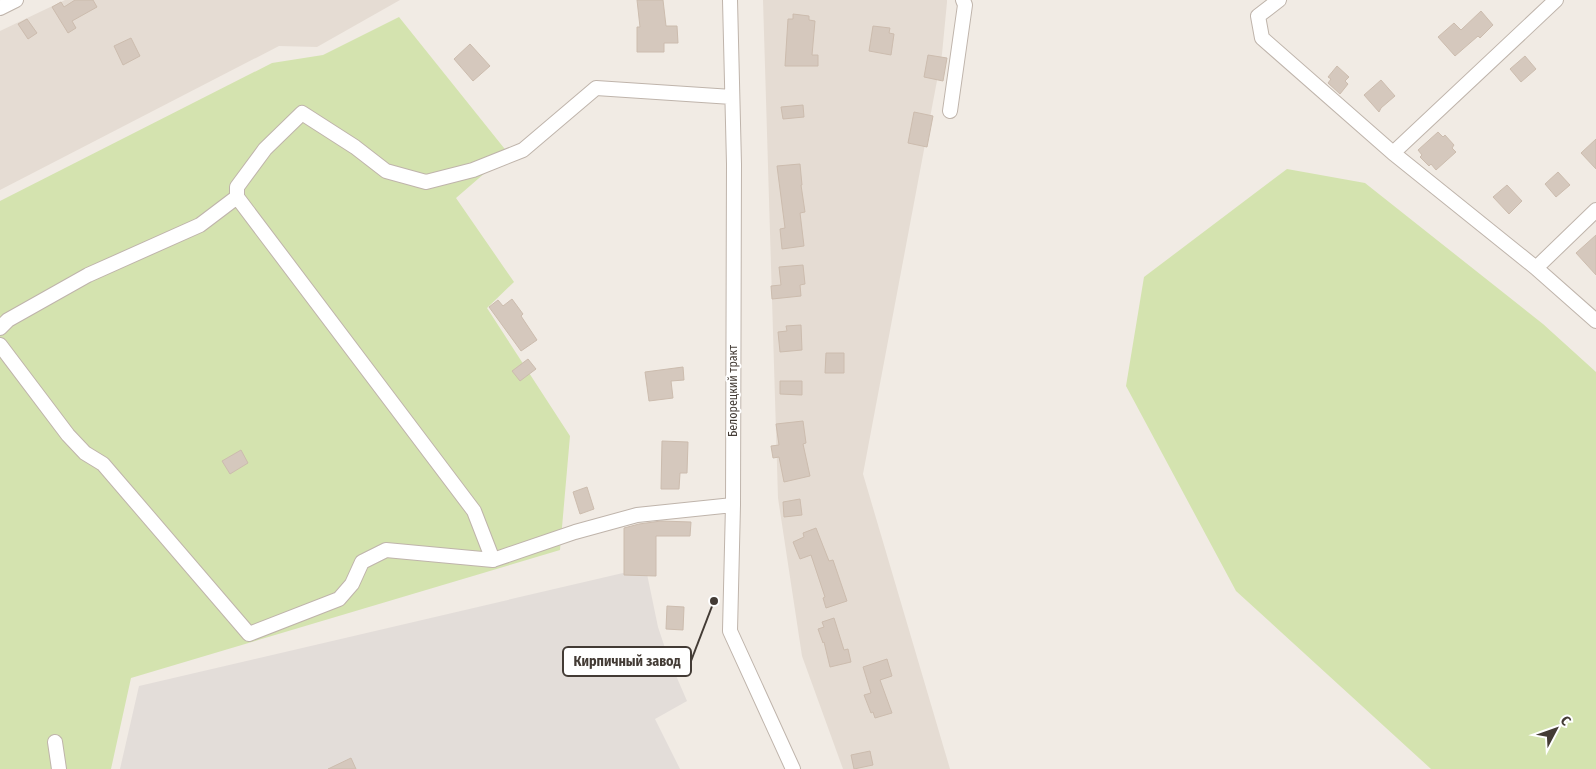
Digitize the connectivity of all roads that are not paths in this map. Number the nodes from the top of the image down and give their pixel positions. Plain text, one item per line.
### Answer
1 (16, 0) edge
2 (730, 0) edge
3 (963, 0) edge
4 (1279, 0) edge
5 (1556, 0) edge
6 (0, 8) edge
7 (732, 97) junction
8 (950, 111) dead end
9 (1393, 153) junction
10 (237, 197) junction
11 (1596, 210) edge
12 (1536, 268) junction
13 (1596, 321) edge
14 (0, 328) edge
15 (0, 345) edge
16 (733, 505) junction
17 (493, 560) junction
18 (55, 742) dead end
19 (59, 769) edge
20 (793, 769) edge

1 - 6 street
2 - 7 street, Белорецкий тракт
3 - 8 street
4 - 9 street
5 - 9 street
7 - 10 street
7 - 16 street, Белорецкий тракт
9 - 12 street
10 - 14 street
10 - 17 street
11 - 12 street
12 - 13 street
15 - 17 street
16 - 17 street
16 - 20 street, Белорецкий тракт
18 - 19 street

